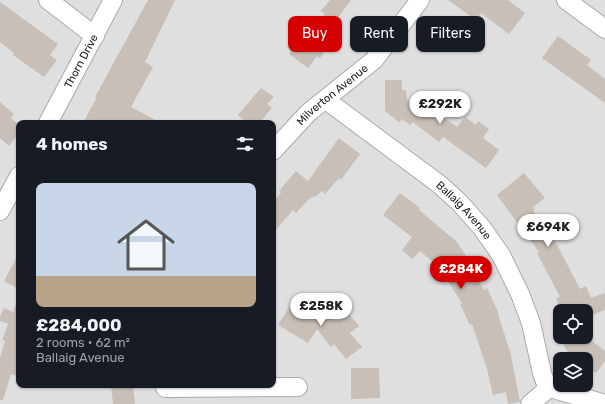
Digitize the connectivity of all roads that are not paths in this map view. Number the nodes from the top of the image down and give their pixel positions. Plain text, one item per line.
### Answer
1 (48, 0) edge
2 (113, 0) edge
3 (420, 0) edge
4 (566, 0) edge
5 (605, 28) edge
6 (95, 36) junction
7 (326, 100) junction
8 (50, 120) edge
9 (276, 148) edge
10 (16, 179) edge
11 (5, 188) edge
12 (0, 211) edge
13 (298, 387) dead end
14 (550, 387) junction
15 (271, 388) edge
16 (276, 388) edge
17 (165, 392) edge
18 (530, 404) edge
19 (605, 404) edge

1 - 6 street
2 - 6 street, Thorn Drive
3 - 7 street, Milverton Avenue
4 - 5 street
6 - 8 street, Thorn Drive
7 - 9 street, Milverton Avenue
7 - 14 street, Ballaig Avenue
10 - 11 street
11 - 12 street
13 - 16 street
14 - 18 street
14 - 19 street
15 - 17 street

